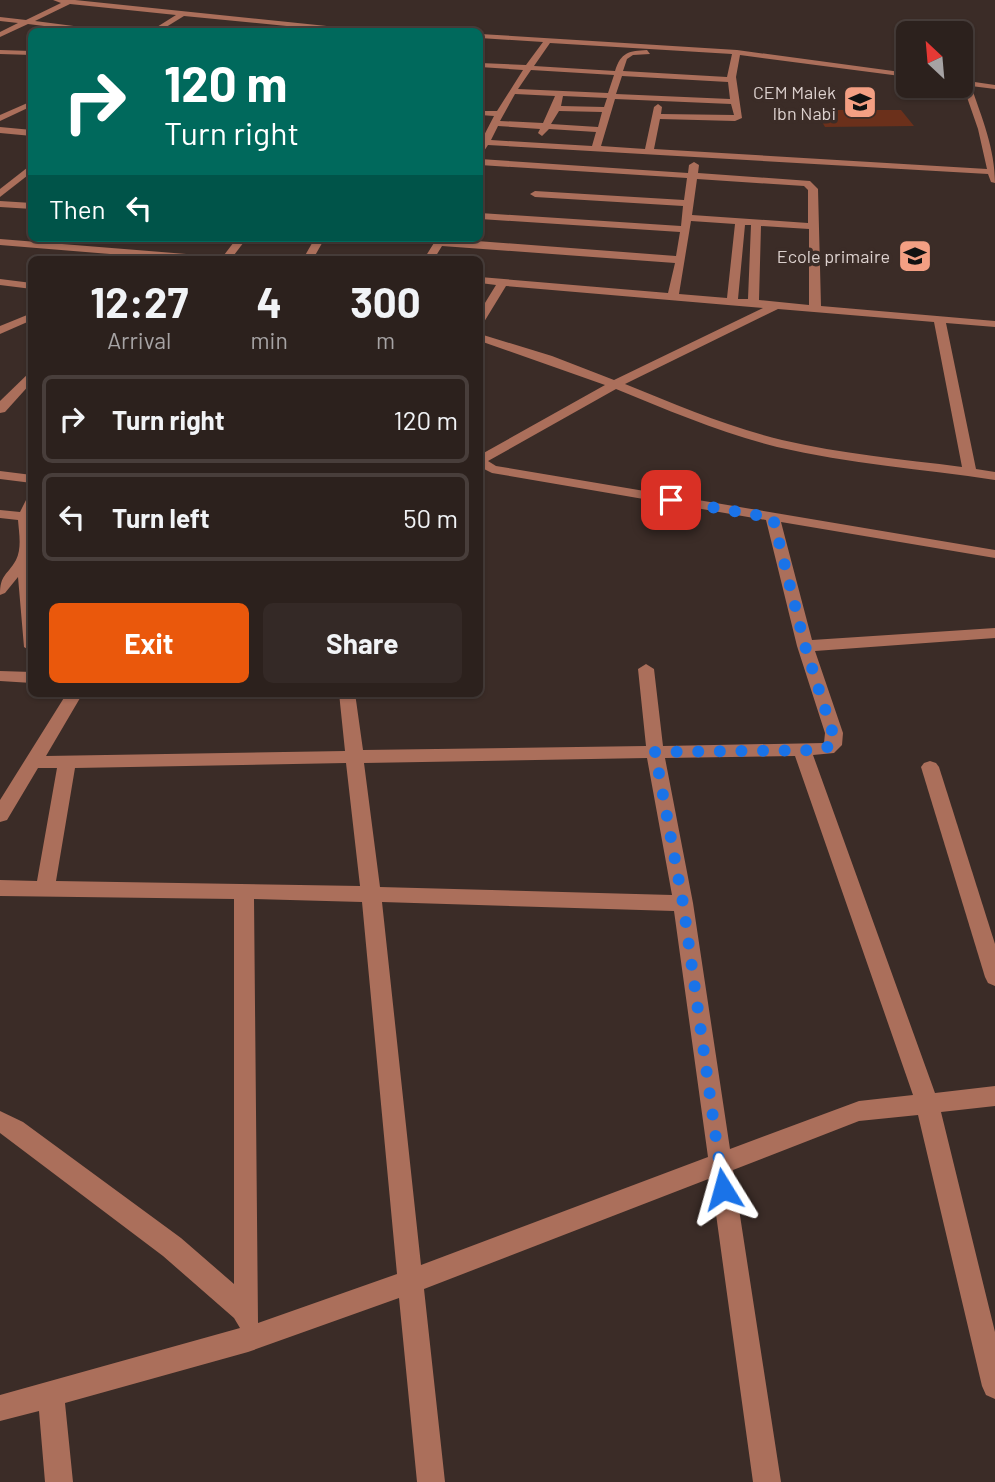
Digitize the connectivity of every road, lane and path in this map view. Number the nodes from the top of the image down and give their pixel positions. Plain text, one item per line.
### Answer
1 (56, 0) edge
2 (68, 2) edge
3 (183, 14) junction
4 (0, 19) edge
5 (23, 23) junction
6 (296, 26) junction
7 (75, 28) edge
8 (159, 28) edge
9 (293, 28) edge
10 (314, 28) edge
11 (0, 35) edge
12 (483, 36) edge
13 (549, 39) junction
14 (0, 52) edge
15 (28, 53) edge
16 (735, 55) junction
17 (657, 64) dead end
18 (483, 65) edge
19 (695, 66) dead end
20 (527, 68) junction
21 (559, 70) junction
22 (618, 74) junction
23 (896, 74) edge
24 (654, 76) junction
25 (693, 78) junction
26 (731, 80) junction
27 (973, 84) edge
28 (995, 87) edge
29 (512, 91) junction
30 (548, 92) junction
31 (559, 93) junction
32 (612, 96) junction
33 (646, 98) junction
34 (969, 98) edge
35 (659, 99) junction
36 (735, 102) junction
37 (28, 105) edge
38 (556, 108) junction
39 (607, 110) junction
40 (483, 114) edge
41 (656, 116) junction
42 (0, 118) edge
43 (497, 118) junction
44 (546, 126) junction
45 (982, 129) junction
46 (0, 130) edge
47 (602, 130) junction
48 (995, 130) edge
49 (28, 133) edge
50 (486, 142) junction
51 (533, 144) junction
52 (483, 147) edge
53 (596, 148) junction
54 (649, 151) junction
55 (695, 154) junction
56 (483, 163) edge
57 (28, 170) edge
58 (993, 172) edge
59 (693, 175) junction
60 (540, 180) junction
61 (995, 184) edge
62 (20, 189) dead end
63 (4, 191) edge
64 (689, 202) junction
65 (0, 204) edge
66 (28, 206) edge
67 (483, 216) edge
68 (527, 219) junction
69 (740, 221) junction
70 (756, 222) junction
71 (686, 223) junction
72 (814, 226) junction
73 (0, 242) edge
74 (145, 242) edge
75 (239, 242) edge
76 (465, 242) edge
77 (132, 253) junction
78 (159, 256) edge
79 (228, 256) edge
80 (681, 260) junction
81 (483, 280) edge
82 (0, 282) edge
83 (503, 282) junction
84 (28, 286) edge
85 (673, 296) junction
86 (732, 301) junction
87 (753, 303) junction
88 (777, 305) junction
89 (816, 308) junction
90 (483, 315) edge
91 (28, 318) edge
92 (939, 319) junction
93 (995, 324) edge
94 (0, 330) edge
95 (483, 340) edge
96 (614, 384) junction
97 (26, 388) edge
98 (0, 409) edge
99 (483, 459) edge
100 (483, 463) edge
101 (970, 472) junction
102 (0, 475) edge
103 (995, 476) edge
104 (28, 479) edge
105 (28, 511) edge
106 (0, 514) edge
107 (25, 517) junction
108 (773, 518) junction
109 (995, 554) edge
110 (24, 559) junction
111 (0, 590) edge
112 (28, 603) edge
113 (995, 633) edge
114 (805, 646) junction
115 (646, 669) dead end
116 (0, 676) edge
117 (28, 678) edge
118 (69, 697) edge
119 (347, 697) edge
120 (802, 750) junction
121 (655, 752) junction
122 (353, 755) junction
123 (34, 762) junction
124 (67, 762) junction
125 (930, 767) dead end
126 (0, 815) edge
127 (0, 888) edge
128 (46, 889) junction
129 (244, 891) junction
130 (371, 896) junction
131 (683, 903) junction
132 (995, 976) edge
133 (995, 1096) edge
134 (927, 1103) junction
135 (0, 1121) edge
136 (719, 1162) junction
137 (412, 1281) junction
138 (247, 1312) junction
139 (248, 1339) junction
140 (995, 1386) edge
141 (51, 1392) junction
142 (0, 1408) edge
143 (59, 1482) edge
144 (431, 1482) edge
145 (767, 1482) edge

1 - 2 street
2 - 3 street
2 - 5 street
3 - 6 street
3 - 8 street
4 - 5 street
5 - 7 street
5 - 11 street
6 - 9 street
6 - 10 street
12 - 13 street
13 - 16 street
13 - 20 street
14 - 15 street
16 - 22 street
16 - 23 street
16 - 26 street
17 - 24 street
18 - 20 street
19 - 25 street
20 - 21 street
20 - 29 street
21 - 22 street
21 - 30 street
22 - 24 street
22 - 32 street
24 - 25 street
24 - 33 street
25 - 26 street
26 - 36 street
27 - 28 street
29 - 30 street
29 - 43 street
30 - 31 street
31 - 32 street
31 - 38 street
32 - 33 street
32 - 39 street
33 - 35 street
34 - 45 street
35 - 36 street
35 - 41 street
36 - 41 street
37 - 42 street
38 - 39 street
38 - 44 street
39 - 47 street
40 - 43 street
41 - 54 street
43 - 44 street
43 - 50 street
44 - 47 street
44 - 51 street
45 - 48 street
45 - 58 street
46 - 49 street
47 - 53 street
50 - 51 street
50 - 52 street
51 - 53 street
53 - 54 street
54 - 55 street
55 - 58 street
55 - 59 street
56 - 60 street
57 - 63 street
58 - 61 street
59 - 60 street
59 - 64 street
59 - 72 street
60 - 64 street
60 - 68 street
62 - 63 street
64 - 71 street
65 - 66 street
67 - 68 street
68 - 71 street
69 - 70 street
69 - 71 street
69 - 86 street
70 - 72 street
70 - 87 street
71 - 80 street
72 - 89 street
73 - 77 street
74 - 77 street
75 - 79 street
76 - 80 street
77 - 78 street
80 - 85 street
81 - 83 street
82 - 84 street
83 - 85 street
83 - 90 street
85 - 86 street
86 - 87 street
87 - 88 street
88 - 89 street
88 - 96 street
89 - 92 street
91 - 94 street
92 - 93 street
92 - 101 street
95 - 96 street
96 - 99 street
96 - 101 street
97 - 98 street
100 - 108 street
101 - 103 street
102 - 104 street
105 - 107 street
106 - 107 street
107 - 110 street
108 - 109 street
108 - 114 street
110 - 111 street
110 - 112 street
113 - 114 street
114 - 120 street
115 - 121 street
116 - 117 street
118 - 123 street
119 - 122 street
120 - 121 street
120 - 134 street
121 - 122 street
121 - 131 street
122 - 124 street
122 - 130 street
123 - 124 street
123 - 126 street
124 - 128 street
125 - 132 street
127 - 128 street
128 - 129 street
129 - 130 street
129 - 138 street
130 - 131 street
130 - 137 street
131 - 136 street
133 - 134 street
134 - 136 street
134 - 140 street
135 - 138 street
136 - 137 street
136 - 145 street
137 - 139 street
137 - 144 street
138 - 139 street
139 - 141 street
141 - 142 street
141 - 143 street

